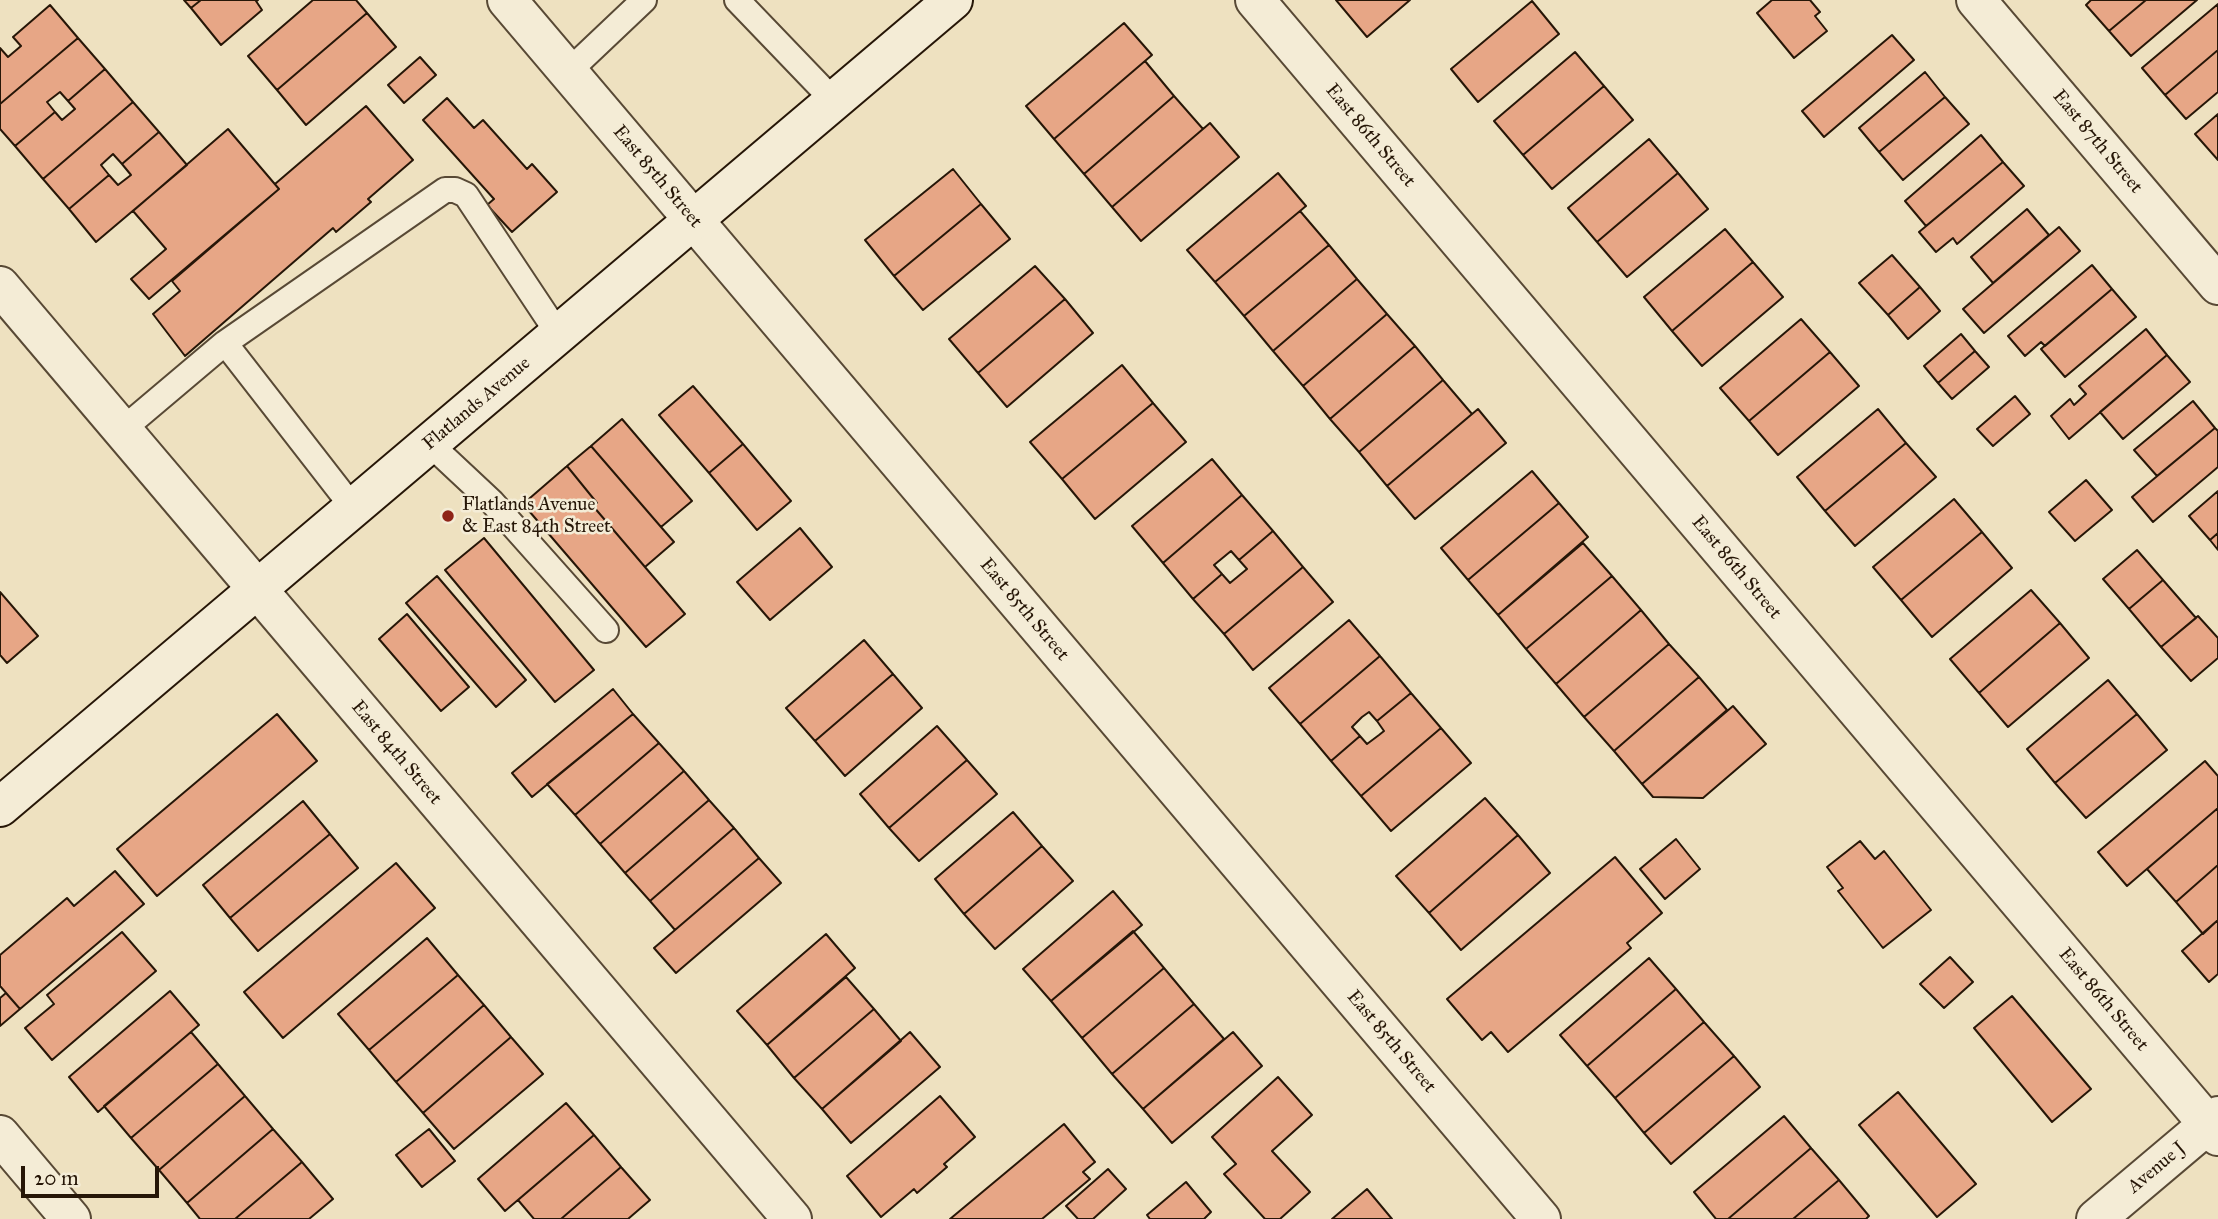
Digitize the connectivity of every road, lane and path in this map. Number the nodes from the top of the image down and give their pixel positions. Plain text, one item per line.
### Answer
1 (507, 0) edge
2 (644, 0) edge
3 (737, 0) edge
4 (953, 0) edge
5 (1255, 0) edge
6 (1976, 0) edge
7 (568, 72) junction
8 (834, 101) junction
9 (694, 220) junction
10 (2218, 285) edge
11 (0, 286) edge
12 (559, 335) junction
13 (225, 343) junction
14 (122, 430) junction
15 (430, 444) junction
16 (354, 509) junction
17 (258, 590) junction
18 (606, 630) dead end
19 (0, 807) edge
20 (2215, 1126) edge
21 (0, 1135) edge
22 (71, 1219) edge
23 (792, 1219) edge
24 (1541, 1219) edge
25 (2096, 1219) edge

1 - 7 street, East 85th Street
2 - 7 lane
3 - 8 lane
4 - 8 street, Flatlands Avenue
5 - 20 street, East 86th Street
6 - 10 street, East 87th Street
7 - 9 street, East 85th Street
8 - 9 street, Flatlands Avenue
9 - 12 street, Flatlands Avenue
9 - 24 street, East 85th Street
11 - 14 street, East 84th Street
12 - 13 lane
12 - 15 street, Flatlands Avenue
13 - 14 lane
13 - 16 lane
14 - 17 street, East 84th Street
15 - 16 street, Flatlands Avenue
15 - 18 lane
16 - 17 street, Flatlands Avenue
17 - 19 street, Flatlands Avenue
17 - 23 street, East 84th Street
20 - 25 street, Avenue J
21 - 22 street

